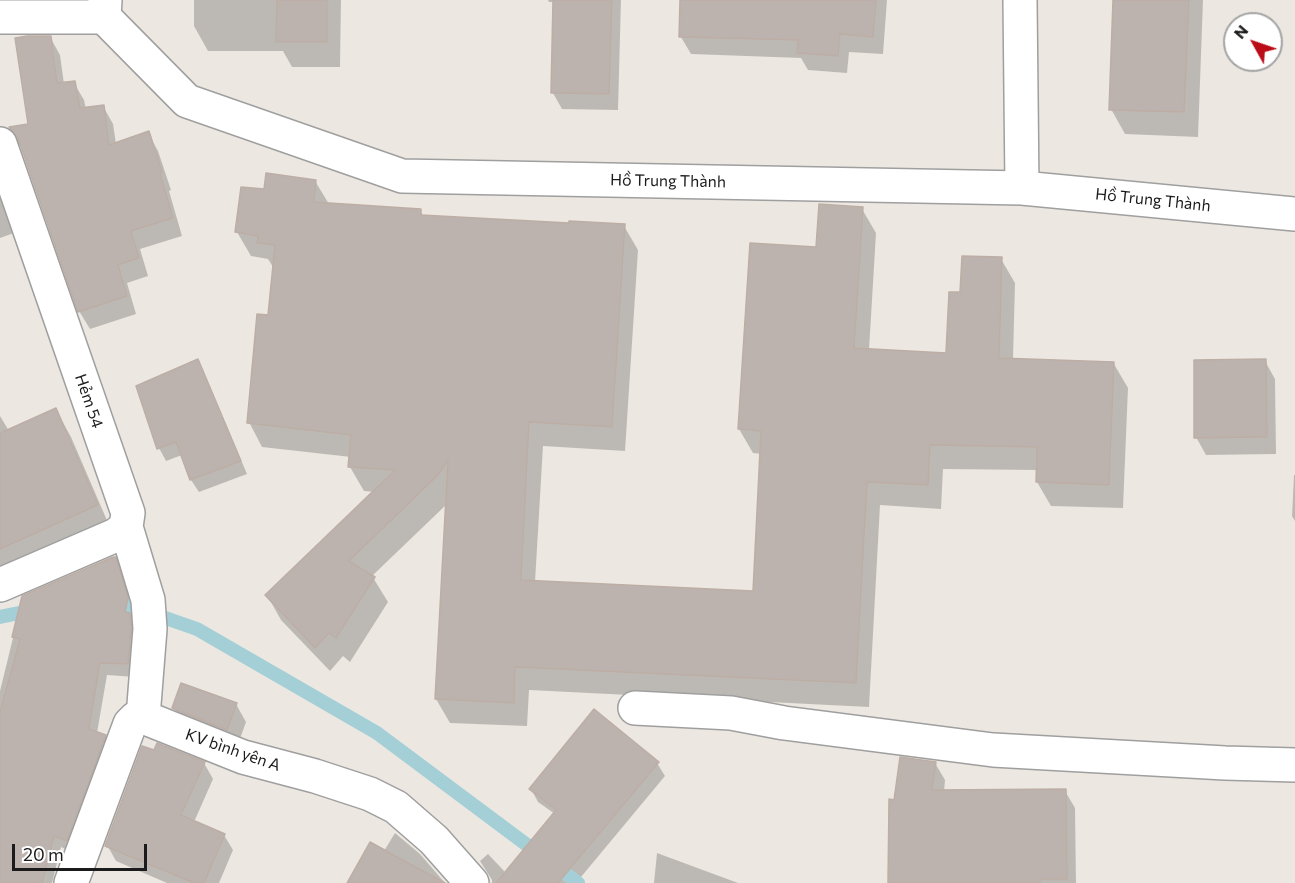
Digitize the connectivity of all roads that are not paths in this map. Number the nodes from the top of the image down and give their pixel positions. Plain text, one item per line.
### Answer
1 (1020, 0) edge
2 (105, 9) edge
3 (0, 17) edge
4 (0, 144) edge
5 (1022, 188) junction
6 (1295, 214) edge
7 (126, 527) junction
8 (0, 585) edge
9 (635, 708) dead end
10 (142, 717) junction
11 (1295, 765) edge
12 (71, 883) edge
13 (472, 883) edge

1 - 5 street
2 - 3 street
2 - 5 street, Hồ Trung Thành
4 - 7 street, Hẻm 54
5 - 6 street, Hồ Trung Thành
7 - 8 street
7 - 10 street, Hẻm 54
9 - 11 street
10 - 12 street
10 - 13 street, KV bình yên A

